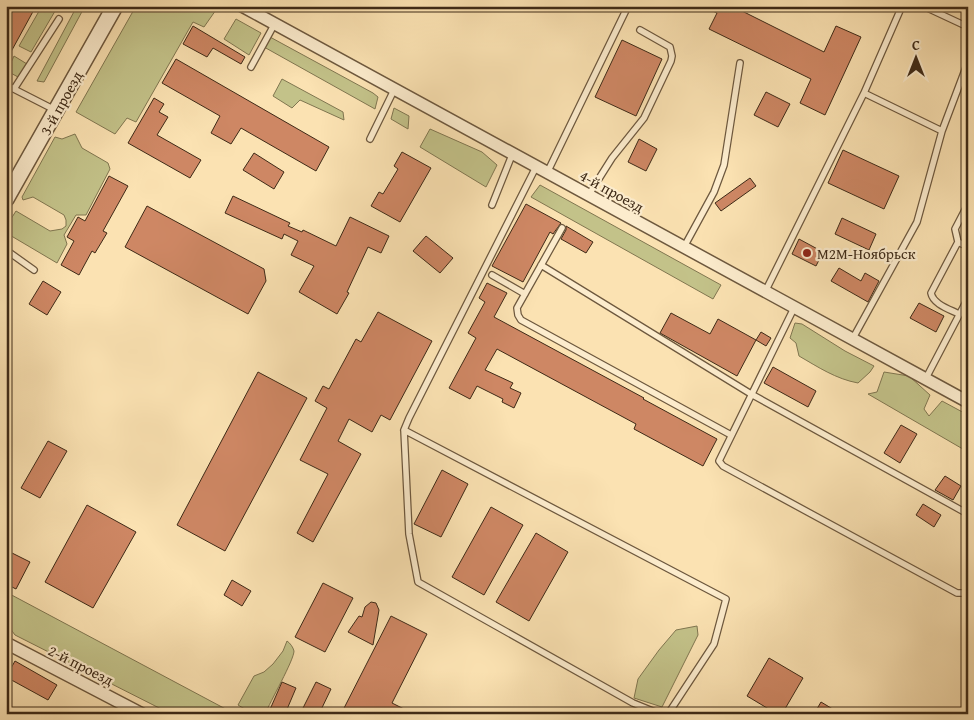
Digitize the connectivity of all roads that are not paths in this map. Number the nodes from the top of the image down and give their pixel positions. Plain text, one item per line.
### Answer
1 (115, 6) edge
2 (242, 6) edge
3 (628, 6) edge
4 (902, 6) edge
5 (923, 6) edge
6 (59, 19) dead end
7 (274, 25) junction
8 (968, 27) edge
9 (640, 30) dead end
10 (968, 62) edge
11 (740, 63) dead end
12 (250, 67) dead end
13 (6, 85) edge
14 (14, 89) junction
15 (394, 90) junction
16 (864, 93) junction
17 (56, 111) junction
18 (942, 131) junction
19 (370, 139) dead end
20 (512, 155) junction
21 (536, 167) junction
22 (547, 173) junction
23 (588, 196) junction
24 (6, 199) edge
25 (968, 204) edge
26 (492, 205) dead end
27 (562, 228) dead end
28 (958, 242) junction
29 (968, 247) edge
30 (684, 248) junction
31 (6, 250) edge
32 (541, 265) junction
33 (34, 270) dead end
34 (492, 275) dead end
35 (765, 292) junction
36 (525, 294) junction
37 (968, 298) edge
38 (794, 308) junction
39 (959, 314) junction
40 (852, 340) junction
41 (925, 380) junction
42 (751, 394) junction
43 (968, 402) edge
44 (404, 430) junction
45 (731, 435) junction
46 (968, 514) edge
47 (968, 588) edge
48 (6, 643) edge
49 (142, 714) edge
50 (660, 714) edge
51 (668, 714) edge

1 - 17 street, 3-й проезд
2 - 7 street, 4-й проезд
3 - 22 lane
4 - 16 lane
5 - 8 lane
6 - 14 lane
7 - 12 lane
7 - 15 street, 4-й проезд
9 - 23 lane
10 - 18 lane
11 - 30 lane
13 - 14 lane
14 - 17 lane
15 - 19 lane
15 - 20 street, 4-й проезд
16 - 18 lane
16 - 35 lane
17 - 24 street, 3-й проезд
18 - 40 lane
20 - 21 street, 4-й проезд
20 - 26 lane
21 - 22 street, 4-й проезд
21 - 44 lane
22 - 23 street, 4-й проезд
23 - 30 street, 4-й проезд
25 - 28 lane
27 - 32 lane
28 - 29 lane
28 - 39 lane
30 - 35 street, 4-й проезд
31 - 33 lane
32 - 36 lane
32 - 42 lane
34 - 36 lane
35 - 38 street, 4-й проезд
36 - 45 lane
37 - 39 lane
38 - 40 street, 4-й проезд
38 - 42 lane
39 - 41 lane
40 - 41 street, 4-й проезд
41 - 43 street, 4-й проезд
42 - 45 lane
42 - 46 lane
44 - 50 lane
44 - 51 lane
45 - 47 lane
48 - 49 street, 2-й проезд

